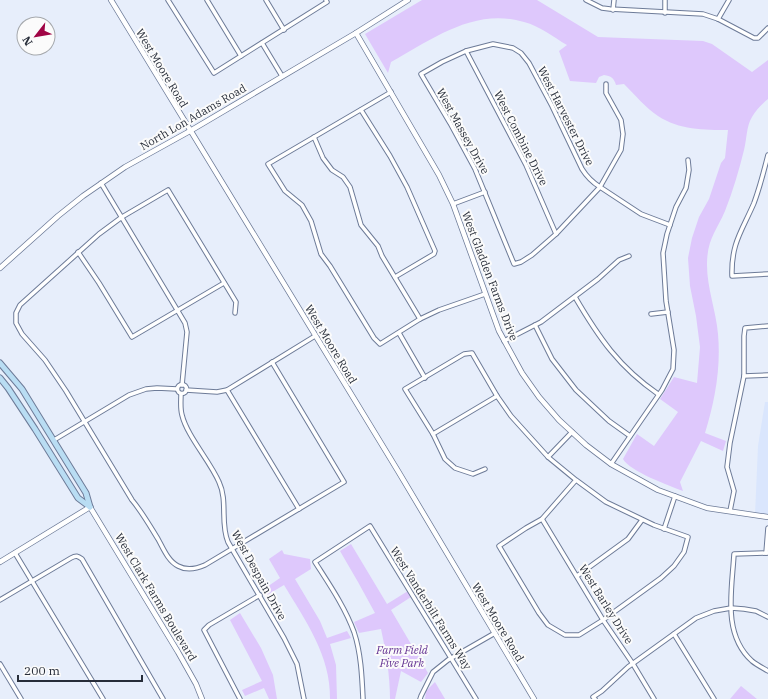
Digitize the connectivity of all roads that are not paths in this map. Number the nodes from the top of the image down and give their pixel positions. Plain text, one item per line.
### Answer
1 (111, 0) edge
2 (168, 0) edge
3 (207, 0) edge
4 (266, 0) edge
5 (586, 0) edge
6 (614, 0) edge
7 (665, 0) edge
8 (729, 0) edge
9 (326, 1) edge
10 (405, 1) edge
11 (613, 10) junction
12 (664, 13) junction
13 (718, 19) junction
14 (768, 28) edge
15 (284, 30) junction
16 (356, 33) junction
17 (262, 43) junction
18 (466, 51) junction
19 (242, 56) junction
20 (421, 74) joint
21 (282, 76) junction
22 (606, 84) dead end
23 (391, 92) junction
24 (361, 110) junction
25 (190, 131) junction
26 (314, 137) junction
27 (768, 155) edge
28 (688, 160) dead end
29 (101, 183) junction
30 (600, 187) junction
31 (485, 192) junction
32 (453, 204) junction
33 (122, 218) junction
34 (670, 225) junction
35 (556, 234) junction
36 (78, 252) junction
37 (629, 256) dead end
38 (0, 268) edge
39 (768, 274) edge
40 (395, 277) junction
41 (224, 283) junction
42 (486, 294) junction
43 (576, 297) junction
44 (178, 310) junction
45 (668, 312) junction
46 (235, 313) dead end
47 (651, 314) dead end
48 (420, 319) junction
49 (535, 325) junction
50 (768, 326) edge
51 (399, 333) junction
52 (315, 336) junction
53 (504, 341) junction
54 (272, 362) junction
55 (0, 364) edge
56 (768, 375) edge
57 (744, 376) junction
58 (0, 378) edge
59 (424, 378) junction
60 (182, 385) junction
61 (177, 389) junction
62 (186, 390) junction
63 (227, 390) junction
64 (181, 394) junction
65 (658, 394) junction
66 (496, 396) junction
67 (84, 421) junction
68 (572, 432) junction
69 (433, 434) junction
70 (630, 436) junction
71 (54, 440) junction
72 (548, 457) junction
73 (611, 464) junction
74 (485, 469) dead end
75 (576, 480) junction
76 (675, 496) junction
77 (90, 507) junction
78 (299, 509) junction
79 (730, 511) junction
80 (768, 517) edge
81 (542, 519) junction
82 (642, 520) junction
83 (768, 528) edge
84 (664, 529) junction
85 (232, 549) junction
86 (15, 552) junction
87 (767, 553) edge
88 (0, 562) edge
89 (577, 576) junction
90 (32, 581) junction
91 (260, 595) junction
92 (0, 600) edge
93 (731, 608) junction
94 (768, 616) edge
95 (604, 620) junction
96 (495, 633) junction
97 (674, 634) junction
98 (451, 658) junction
99 (0, 664) edge
100 (633, 664) junction
101 (768, 671) edge
102 (594, 698) edge
103 (21, 699) edge
104 (103, 699) edge
105 (163, 699) edge
106 (202, 699) edge
107 (240, 699) edge
108 (304, 699) edge
109 (363, 699) edge
110 (420, 699) edge
111 (476, 699) edge
112 (534, 699) edge
113 (654, 699) edge
114 (714, 699) edge

1 - 25 street, West Moore Road
2 - 19 street
3 - 19 street
4 - 15 street
5 - 11 street
6 - 11 street
7 - 12 street
8 - 13 street
9 - 15 street
10 - 16 street, North Lon Adams Road
11 - 12 street
12 - 13 street
13 - 14 street
15 - 17 street
16 - 21 street, North Lon Adams Road
16 - 23 street, West Gladden Farms Drive
17 - 19 street
17 - 21 street
18 - 20 street, West Harvester Drive
18 - 30 street, West Harvester Drive
18 - 35 street, West Combine Drive
20 - 31 street, West Massey Drive
21 - 25 street, North Lon Adams Road
22 - 30 street
23 - 24 street
23 - 32 street, West Gladden Farms Drive
24 - 26 street
24 - 40 street
25 - 29 street, North Lon Adams Road
25 - 52 street, West Moore Road
26 - 40 street
26 - 51 street
27 - 39 street
28 - 34 street
29 - 33 street
29 - 38 street, North Lon Adams Road
30 - 34 street, West Harvester Drive
30 - 35 street
31 - 32 street
31 - 35 street, West Massey Drive
32 - 42 street, West Gladden Farms Drive
33 - 36 street
33 - 41 street
33 - 44 street
34 - 45 street
36 - 44 street
36 - 67 street
37 - 43 street
40 - 48 street
41 - 44 street
41 - 46 street
42 - 48 street
42 - 53 street, West Gladden Farms Drive
43 - 49 street
43 - 65 street
44 - 60 street
45 - 47 street
45 - 65 street
48 - 51 street
49 - 53 street
49 - 70 street
50 - 57 street
51 - 59 street
52 - 54 street
52 - 96 street, West Moore Road
53 - 68 street, West Gladden Farms Drive
54 - 63 street
54 - 78 street
55 - 71 main road, West Clark Farms Boulevard
56 - 57 street
57 - 79 street
58 - 77 main road, West Clark Farms Boulevard
59 - 66 street
59 - 69 street
60 - 61 street
60 - 62 street
61 - 64 street
61 - 67 street
62 - 63 street
62 - 64 street
63 - 78 street
64 - 85 street, West Despain Drive
65 - 70 street
66 - 69 street
66 - 72 street
67 - 71 street
67 - 85 street
68 - 72 street
68 - 73 street, West Gladden Farms Drive
69 - 74 street
70 - 73 street
71 - 77 main road, West Clark Farms Boulevard
72 - 75 street
73 - 76 street, West Gladden Farms Drive
75 - 81 street
75 - 82 street
76 - 79 street, West Gladden Farms Drive
76 - 84 street
77 - 86 street
77 - 106 street, West Clark Farms Boulevard
78 - 85 street
79 - 80 street, West Gladden Farms Drive
81 - 89 street, West Barley Drive
81 - 95 street
82 - 84 street
82 - 89 street
83 - 87 street
84 - 95 street
85 - 91 street, West Despain Drive
86 - 88 street
86 - 90 street
87 - 93 street
89 - 95 street, West Barley Drive
90 - 92 street
90 - 104 street
90 - 105 street
91 - 107 street
91 - 108 street, West Despain Drive
93 - 94 street
93 - 97 street
93 - 101 street
95 - 100 street, West Barley Drive
96 - 98 street
96 - 112 street, West Moore Road
97 - 100 street
97 - 114 street
98 - 109 street, West Vanderbilt Farms Way
98 - 110 street
98 - 111 street, West Vanderbilt Farms Way
99 - 103 street
100 - 102 street
100 - 113 street, West Barley Drive

